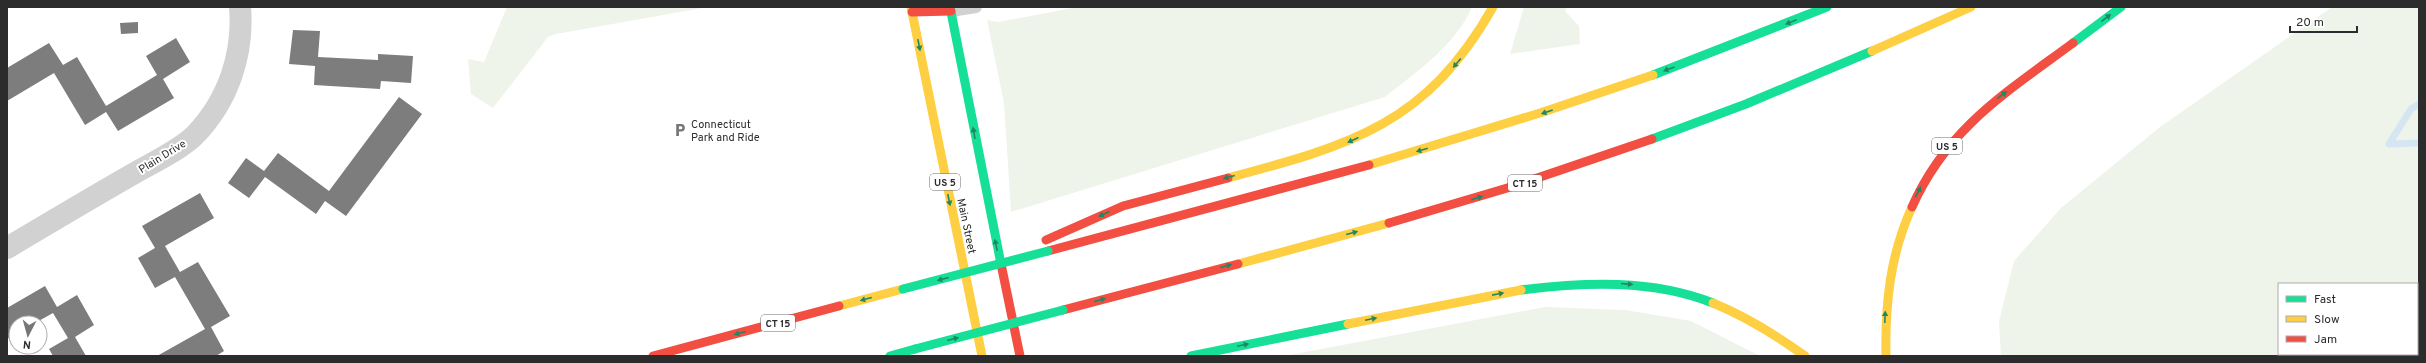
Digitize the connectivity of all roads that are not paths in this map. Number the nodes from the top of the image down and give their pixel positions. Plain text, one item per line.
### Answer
1 (240, 7) edge
2 (976, 7) edge
3 (1493, 7) edge
4 (1826, 7) edge
5 (1971, 7) edge
6 (2121, 7) edge
7 (951, 9) edge
8 (912, 10) edge
9 (7, 248) edge
10 (979, 269) junction
11 (653, 356) edge
12 (890, 356) edge
13 (982, 356) edge
14 (1020, 356) edge
15 (1191, 356) edge
16 (1805, 356) edge
17 (1886, 356) edge

1 - 9 street, Plain Drive
2 - 7 lane
3 -> 10 highway, bridge
4 -> 10 highway, CT 15, bridge
12 -> 5 highway, CT 15, bridge
17 -> 6 highway, US 5
7 - 8 highway
14 -> 7 highway
8 -> 13 highway, Main Street / US 5
10 -> 11 highway, CT 15, bridge
15 -> 16 highway

